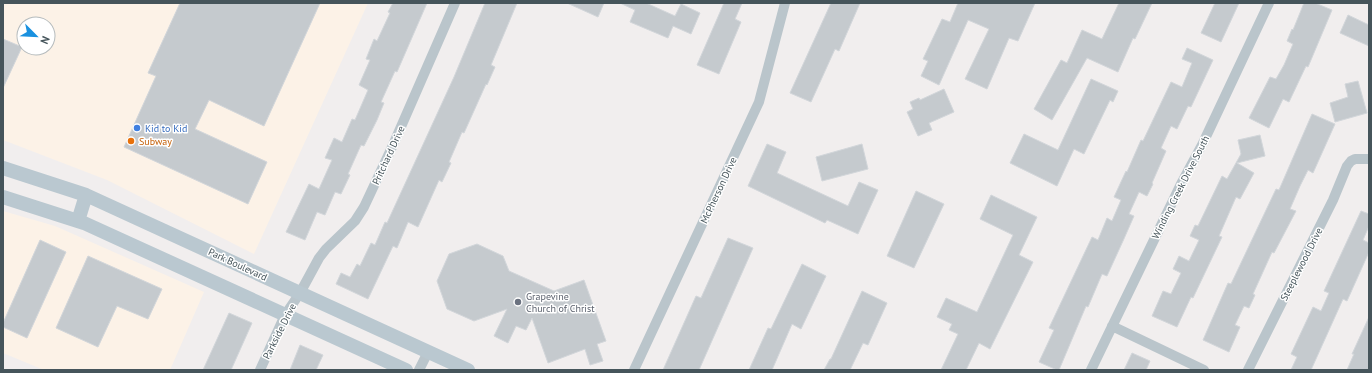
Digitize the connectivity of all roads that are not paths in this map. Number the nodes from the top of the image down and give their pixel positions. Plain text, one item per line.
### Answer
1 (455, 3) edge
2 (785, 3) edge
3 (1269, 3) edge
4 (1369, 159) edge
5 (3, 168) edge
6 (86, 195) junction
7 (3, 197) edge
8 (78, 221) junction
9 (300, 293) junction
10 (286, 315) junction
11 (1112, 326) junction
12 (428, 352) junction
13 (260, 370) edge
14 (406, 370) edge
15 (419, 370) edge
16 (468, 370) edge
17 (634, 370) edge
18 (1091, 370) edge
19 (1204, 370) edge
20 (1248, 370) edge

1 - 9 street, Pritchard Drive
2 - 17 street, McPherson Drive
3 - 11 street, Winding Creek Drive South
4 - 20 street, Steeplewood Drive
5 - 6 main road, Park Boulevard
6 - 8 main road
6 - 9 main road, Park Boulevard
7 - 8 main road
8 - 10 main road
9 - 10 street, Parkside Drive
9 - 12 main road, Park Boulevard
10 - 13 street, Parkside Drive
10 - 14 main road
11 - 18 street, Winding Creek Drive South
11 - 19 street
12 - 15 street
12 - 16 main road, Park Boulevard

